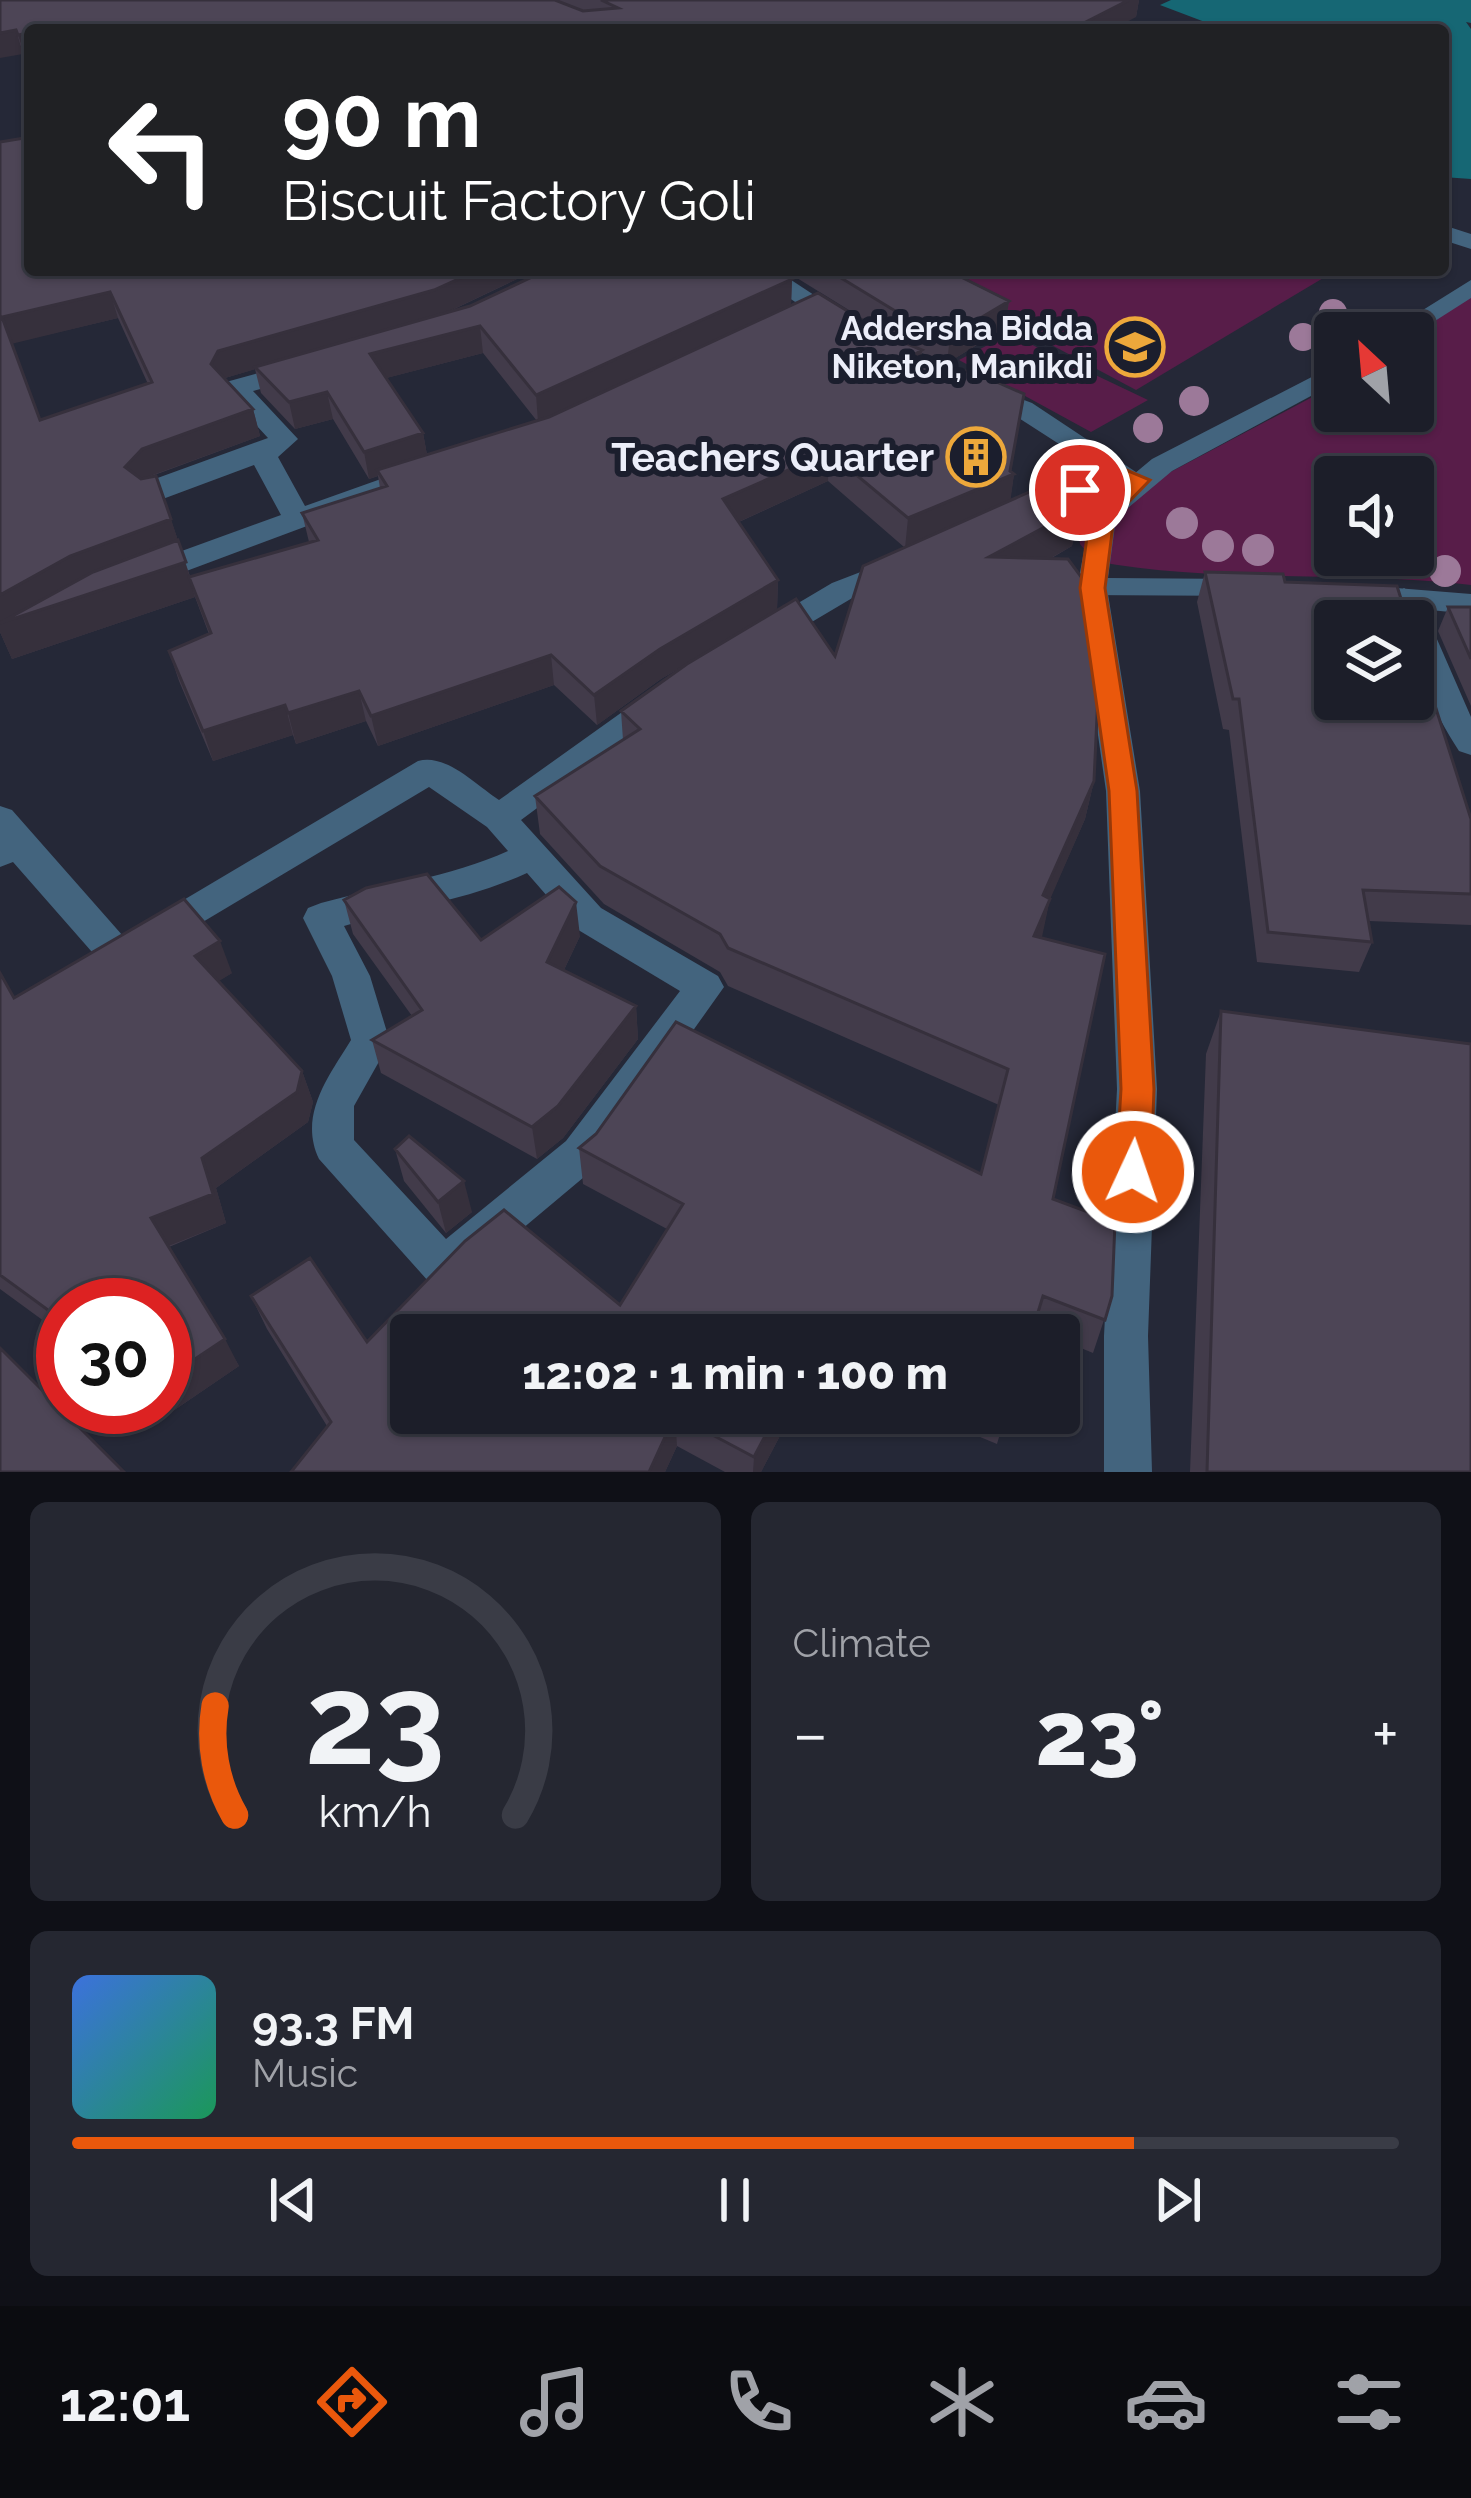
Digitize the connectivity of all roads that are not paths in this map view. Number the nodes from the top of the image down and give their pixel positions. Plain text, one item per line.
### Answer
1 (765, 276) edge
2 (1471, 287) edge
3 (1432, 312) edge
4 (857, 332) edge
5 (334, 360) edge
6 (960, 383) edge
7 (1314, 384) edge
8 (262, 453) junction
9 (451, 464) edge
10 (1129, 477) junction
11 (152, 494) edge
12 (288, 523) junction
13 (992, 527) edge
14 (928, 554) edge
15 (114, 587) edge
16 (1092, 588) junction
17 (1271, 590) edge
18 (1337, 593) edge
19 (1404, 598) junction
20 (1471, 604) edge
21 (734, 655) edge
22 (675, 691) edge
23 (1471, 742) edge
24 (499, 818) junction
25 (6, 839) edge
26 (533, 855) junction
27 (1127, 1472) edge

1 - 4 street
2 - 3 street
5 - 8 street
6 - 10 street
7 - 10 street
8 - 11 street
8 - 12 street
9 - 12 street
10 - 13 street
10 - 16 street
12 - 15 street
14 - 21 street
16 - 17 street
16 - 27 street
18 - 19 street
19 - 20 street
19 - 23 street
22 - 24 street
24 - 25 street
24 - 26 street
26 - 26 street

